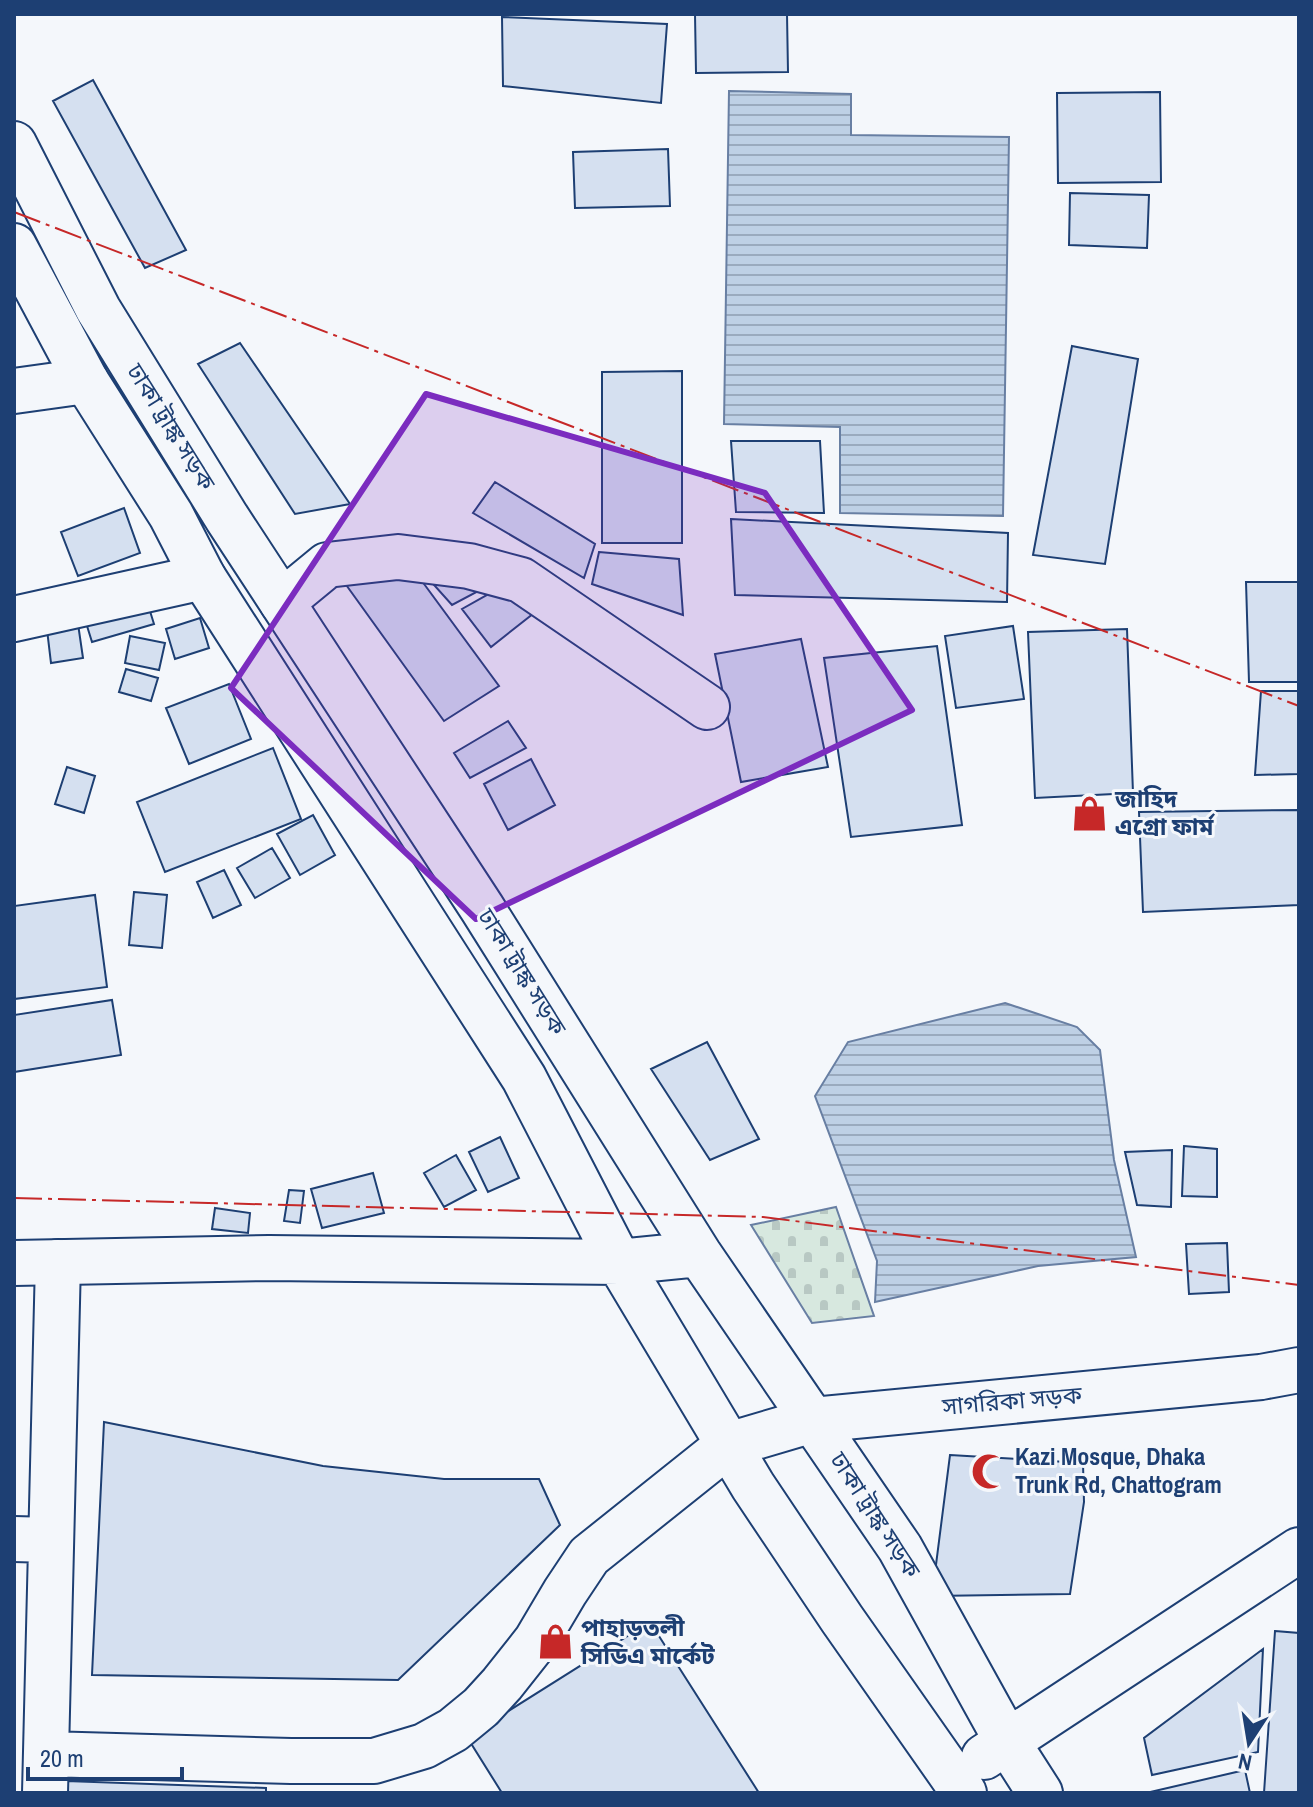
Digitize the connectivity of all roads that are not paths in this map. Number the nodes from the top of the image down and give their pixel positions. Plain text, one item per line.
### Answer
1 (14, 144) edge
2 (14, 246) edge
3 (86, 381) junction
4 (14, 391) edge
5 (203, 577) junction
6 (282, 602) junction
7 (14, 619) edge
8 (707, 707) dead end
9 (699, 1254) junction
10 (58, 1262) junction
11 (619, 1262) junction
12 (14, 1263) edge
13 (1299, 1370) edge
14 (813, 1420) junction
15 (728, 1445) junction
16 (32, 1540) edge
17 (1299, 1550) edge
18 (1008, 1743) junction
19 (45, 1774) edge
20 (291, 1777) edge
21 (958, 1785) edge
22 (1040, 1793) edge

1 - 6 main road, ঢাকা ট্রাঙ্ক সড়ক
2 - 3 main road, ঢাকা ট্রাঙ্ক সড়ক
3 - 4 main road
3 - 5 main road, ঢাকা ট্রাঙ্ক সড়ক
5 - 7 main road
5 - 11 main road, ঢাকা ট্রাঙ্ক সড়ক
6 - 8 main road
6 - 9 main road, ঢাকা ট্রাঙ্ক সড়ক
9 - 11 main road
9 - 14 main road, ঢাকা ট্রাঙ্ক সড়ক
10 - 11 main road
10 - 12 main road
10 - 16 main road
11 - 15 main road, ঢাকা ট্রাঙ্ক সড়ক
13 - 14 main road, সাগরিকা সড়ক
14 - 15 main road, সাগরিকা সড়ক
14 - 18 main road, ঢাকা ট্রাঙ্ক সড়ক
15 - 20 main road
15 - 21 main road, ঢাকা ট্রাঙ্ক সড়ক
16 - 19 main road
17 - 18 main road
18 - 21 main road
18 - 22 main road, ঢাকা ট্রাঙ্ক সড়ক
19 - 20 main road

